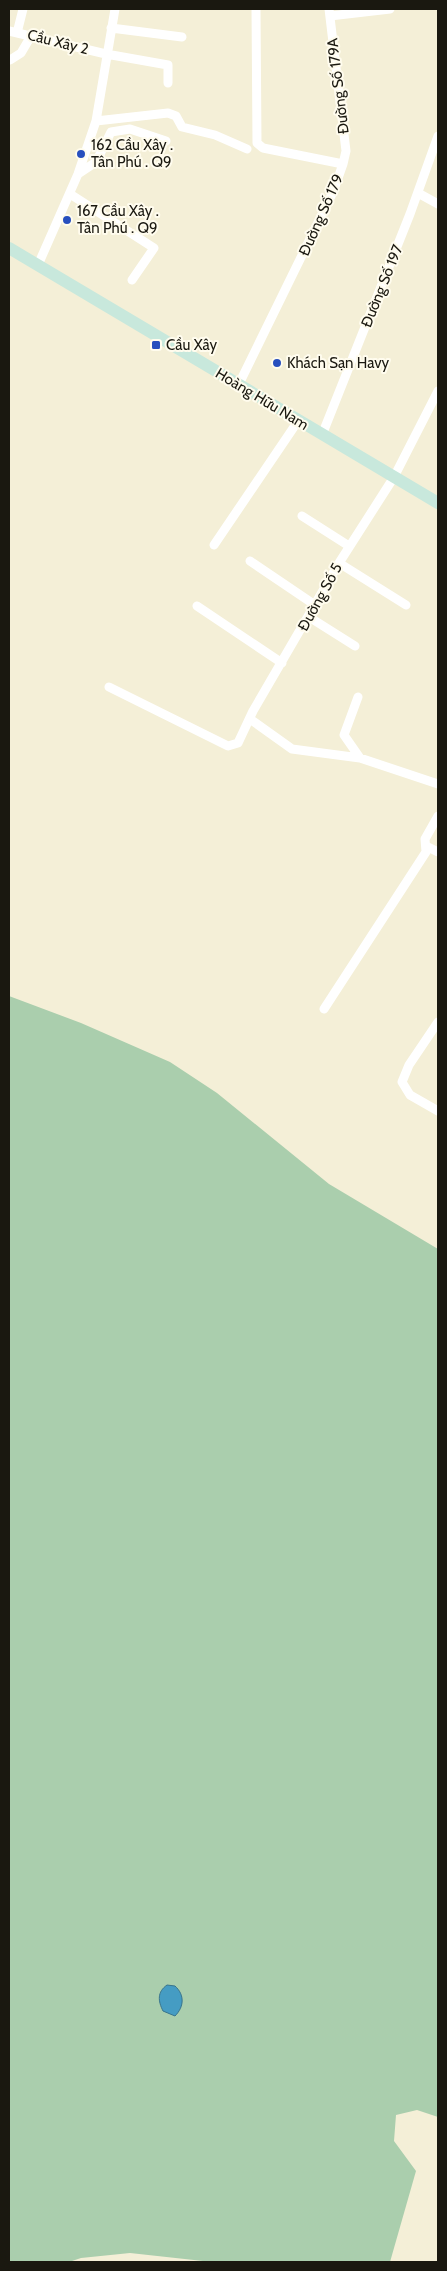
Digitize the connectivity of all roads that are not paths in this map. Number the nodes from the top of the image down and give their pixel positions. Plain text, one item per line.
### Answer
1 (23, 9) edge
2 (115, 9) edge
3 (256, 9) edge
4 (390, 9) edge
5 (329, 12) edge
6 (111, 28) junction
7 (13, 32) edge
8 (31, 36) junction
9 (182, 36) dead end
10 (106, 54) junction
11 (10, 60) dead end
12 (168, 83) dead end
13 (96, 121) junction
14 (438, 136) edge
15 (166, 141) dead end
16 (247, 149) dead end
17 (435, 160) edge
18 (344, 164) junction
19 (78, 174) junction
20 (418, 193) junction
21 (70, 194) junction
22 (438, 204) edge
23 (9, 248) edge
24 (38, 265) junction
25 (132, 280) dead end
26 (238, 386) junction
27 (438, 391) edge
28 (298, 421) junction
29 (322, 435) junction
30 (394, 477) junction
31 (438, 503) edge
32 (302, 516) dead end
33 (214, 545) dead end
34 (349, 546) junction
35 (250, 561) dead end
36 (339, 563) junction
37 (315, 605) junction
38 (406, 605) dead end
39 (196, 606) dead end
40 (308, 617) junction
41 (355, 646) dead end
42 (282, 663) junction
43 (109, 687) dead end
44 (358, 697) dead end
45 (250, 719) junction
46 (360, 758) junction
47 (438, 784) edge
48 (438, 816) edge
49 (426, 846) junction
50 (438, 852) edge
51 (324, 1009) dead end
52 (438, 1022) edge
53 (438, 1111) edge

1 - 7 street
2 - 6 street
3 - 18 street, Đường Số 179
4 - 5 street
5 - 18 street, Đường Số 179A
6 - 9 street
6 - 10 street
7 - 8 street, Cầu Xây 2
8 - 10 street, Cầu Xây 2
8 - 11 street
10 - 12 street, Cầu Xây 2
10 - 13 street
13 - 16 street
13 - 19 street
14 - 17 street, Đường Số 197
15 - 19 street
17 - 20 street, Đường Số 197
18 - 26 street, Đường Số 179
19 - 21 street
20 - 22 street
20 - 29 street, Đường Số 197
21 - 24 street
21 - 25 street
23 - 24 main road, Hoàng Hữu Nam
24 - 26 main road, Hoàng Hữu Nam
26 - 28 main road, Hoàng Hữu Nam
27 - 30 street, Đường Số 5
28 - 29 main road, Hoàng Hữu Nam
28 - 33 street
29 - 30 main road, Hoàng Hữu Nam
30 - 31 main road, Hoàng Hữu Nam
30 - 34 street, Đường Số 5
32 - 34 street
34 - 36 street, Đường Số 5
35 - 37 street
36 - 37 street, Đường Số 5
36 - 38 street
37 - 40 street, Đường Số 5
39 - 42 street
40 - 41 street
40 - 42 street, Đường Số 5
42 - 45 street, Đường Số 5
43 - 45 street, Đường Số 5
44 - 46 street
45 - 46 street
46 - 47 street
48 - 49 street
49 - 50 street
49 - 51 street
52 - 53 street

